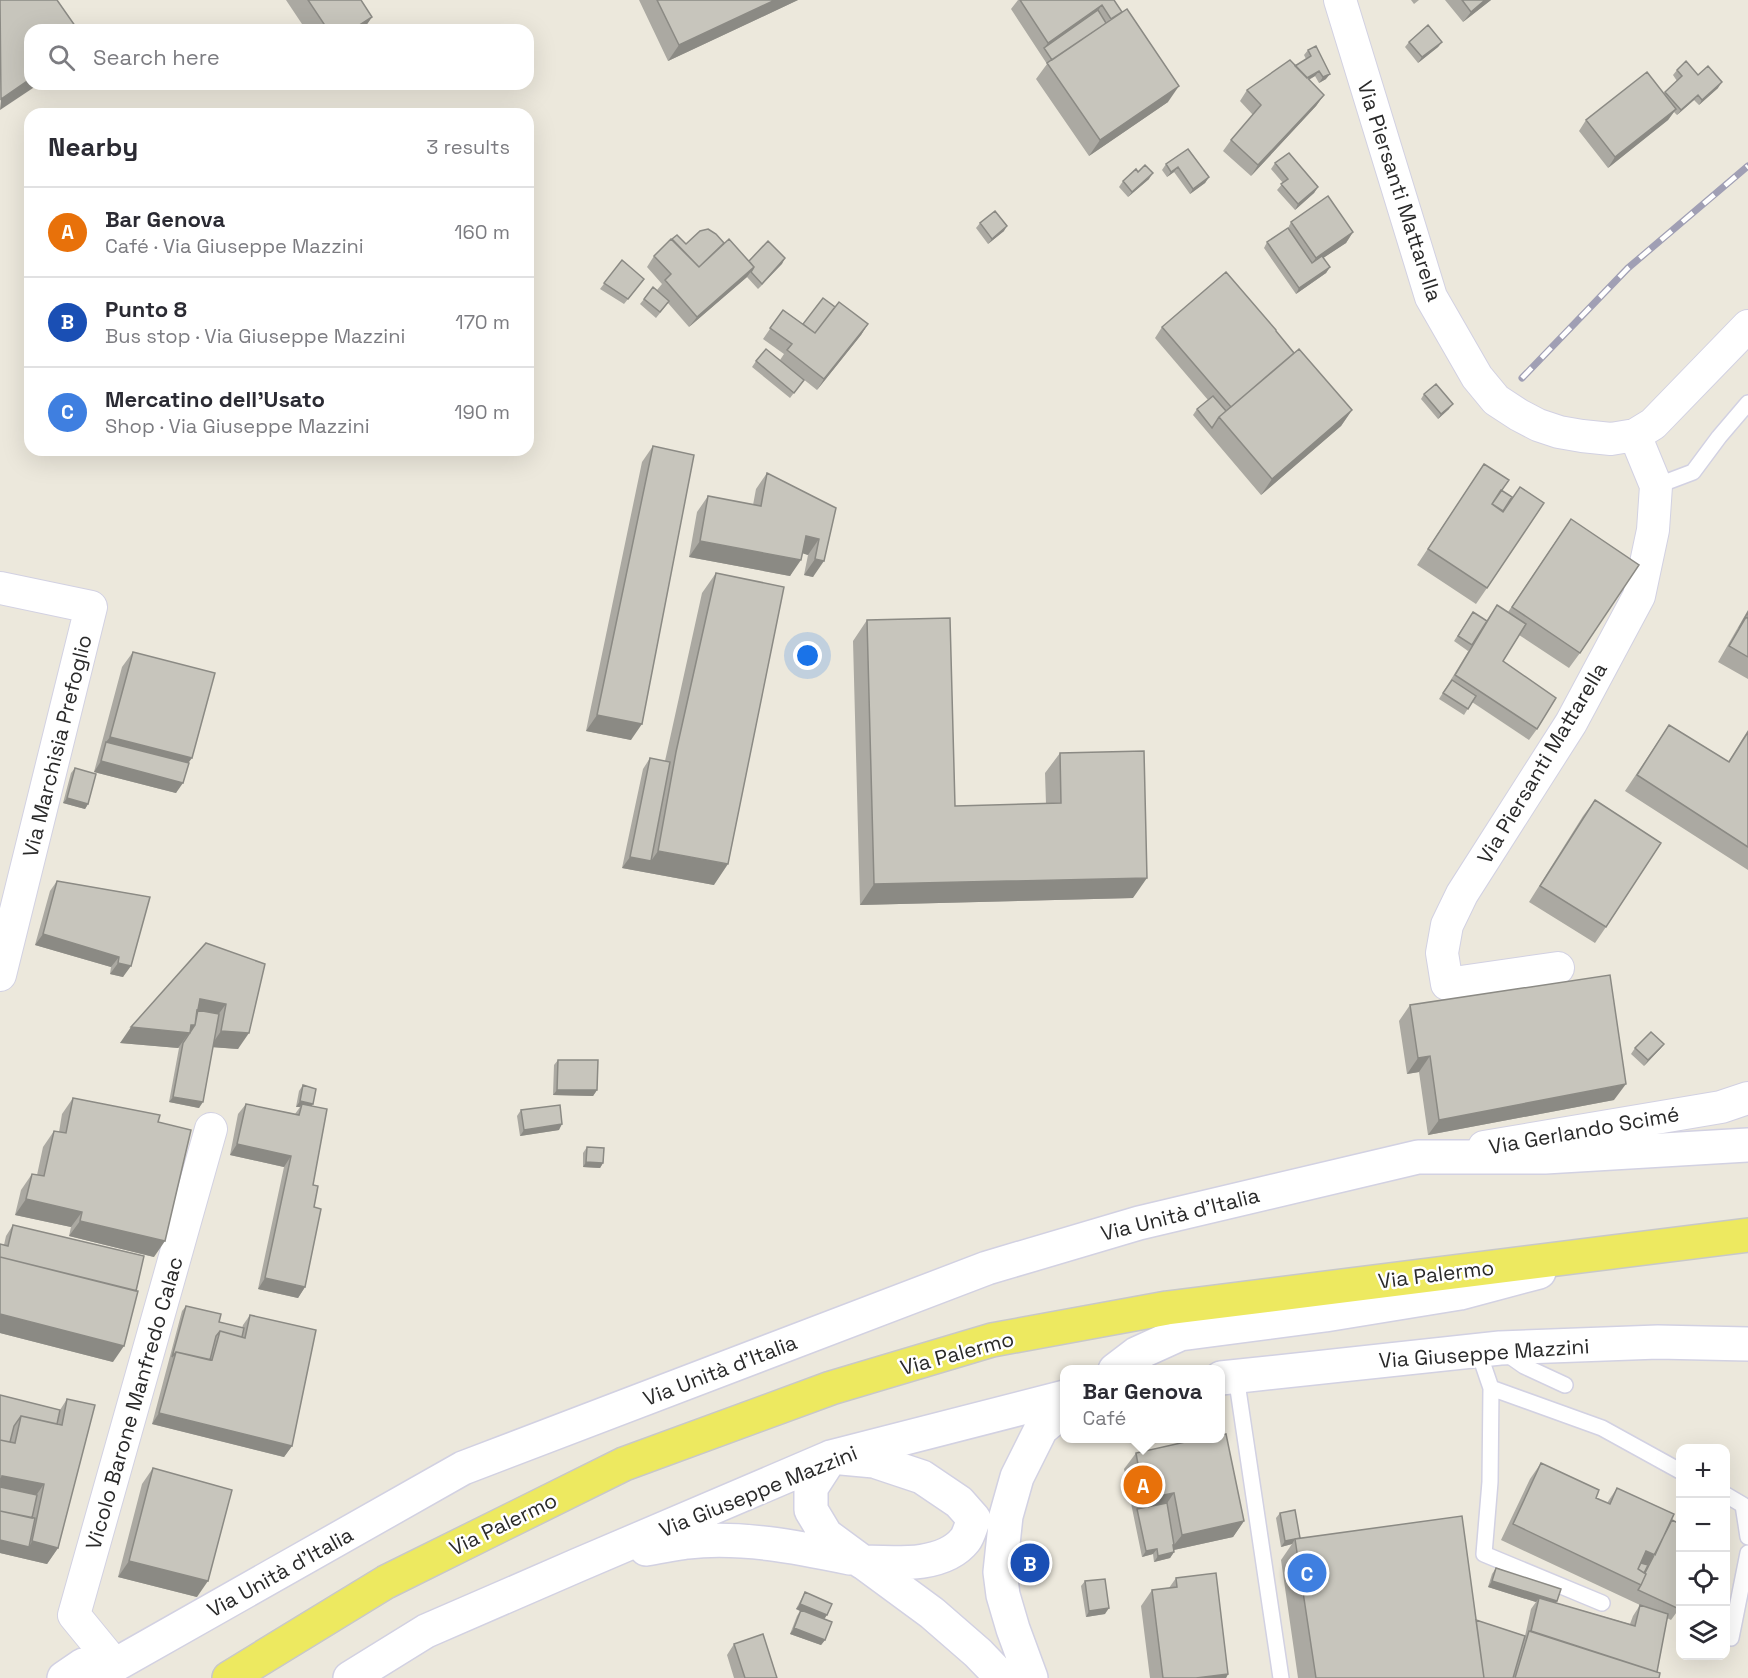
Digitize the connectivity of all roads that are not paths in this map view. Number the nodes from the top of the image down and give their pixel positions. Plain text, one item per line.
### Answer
1 (1340, 0) edge
2 (1748, 326) edge
3 (1748, 403) edge
4 (1635, 435) junction
5 (1656, 486) junction
6 (0, 588) edge
7 (1558, 968) dead end
8 (0, 975) edge
9 (1748, 1098) edge
10 (211, 1129) dead end
11 (1748, 1145) edge
12 (1418, 1157) junction
13 (1748, 1234) edge
14 (1615, 1252) junction
15 (1748, 1344) edge
16 (1489, 1349) junction
17 (1122, 1365) edge
18 (1228, 1377) edge
19 (1565, 1385) dead end
20 (1491, 1388) junction
21 (1060, 1398) edge
22 (1053, 1419) edge
23 (831, 1457) junction
24 (1676, 1469) edge
25 (1730, 1498) edge
26 (973, 1520) junction
27 (1748, 1537) edge
28 (1748, 1553) edge
29 (594, 1558) junction
30 (860, 1561) junction
31 (1000, 1572) junction
32 (1602, 1603) dead end
33 (1731, 1638) dead end
34 (110, 1672) edge
35 (64, 1678) edge
36 (229, 1678) edge
37 (350, 1678) edge
38 (1002, 1678) edge
39 (1031, 1678) edge
40 (1281, 1678) edge

1 - 4 street, Via Piersanti Mattarella
2 - 4 street, Via Piersanti Mattarella
3 - 5 lane
4 - 5 street, Via Piersanti Mattarella
5 - 7 street, Via Piersanti Mattarella
6 - 8 street, Via Marchisia Prefoglio
9 - 12 street, Via Gerlando Scimé
10 - 34 street, Vicolo Barone Manfredo Calac
11 - 12 street, Via Unità d'Italia
12 - 34 street, Via Unità d'Italia
13 - 14 main road, Via Palermo
14 - 17 street
14 - 36 main road, Via Palermo
15 - 16 street, Via Giuseppe Mazzini
16 - 18 street, Via Giuseppe Mazzini
16 - 19 lane
16 - 20 lane
18 - 40 lane
20 - 24 lane
20 - 32 lane
21 - 23 street, Via Giuseppe Mazzini
22 - 26 street
22 - 31 street
23 - 26 street
23 - 29 street, Via Giuseppe Mazzini
23 - 30 street
25 - 27 lane
26 - 30 street
26 - 31 street
28 - 33 lane
29 - 30 street, Via Giuseppe Mazzini
29 - 37 street, Via Giuseppe Mazzini
30 - 38 street
31 - 39 street
34 - 35 street, Via Unità d'Italia

